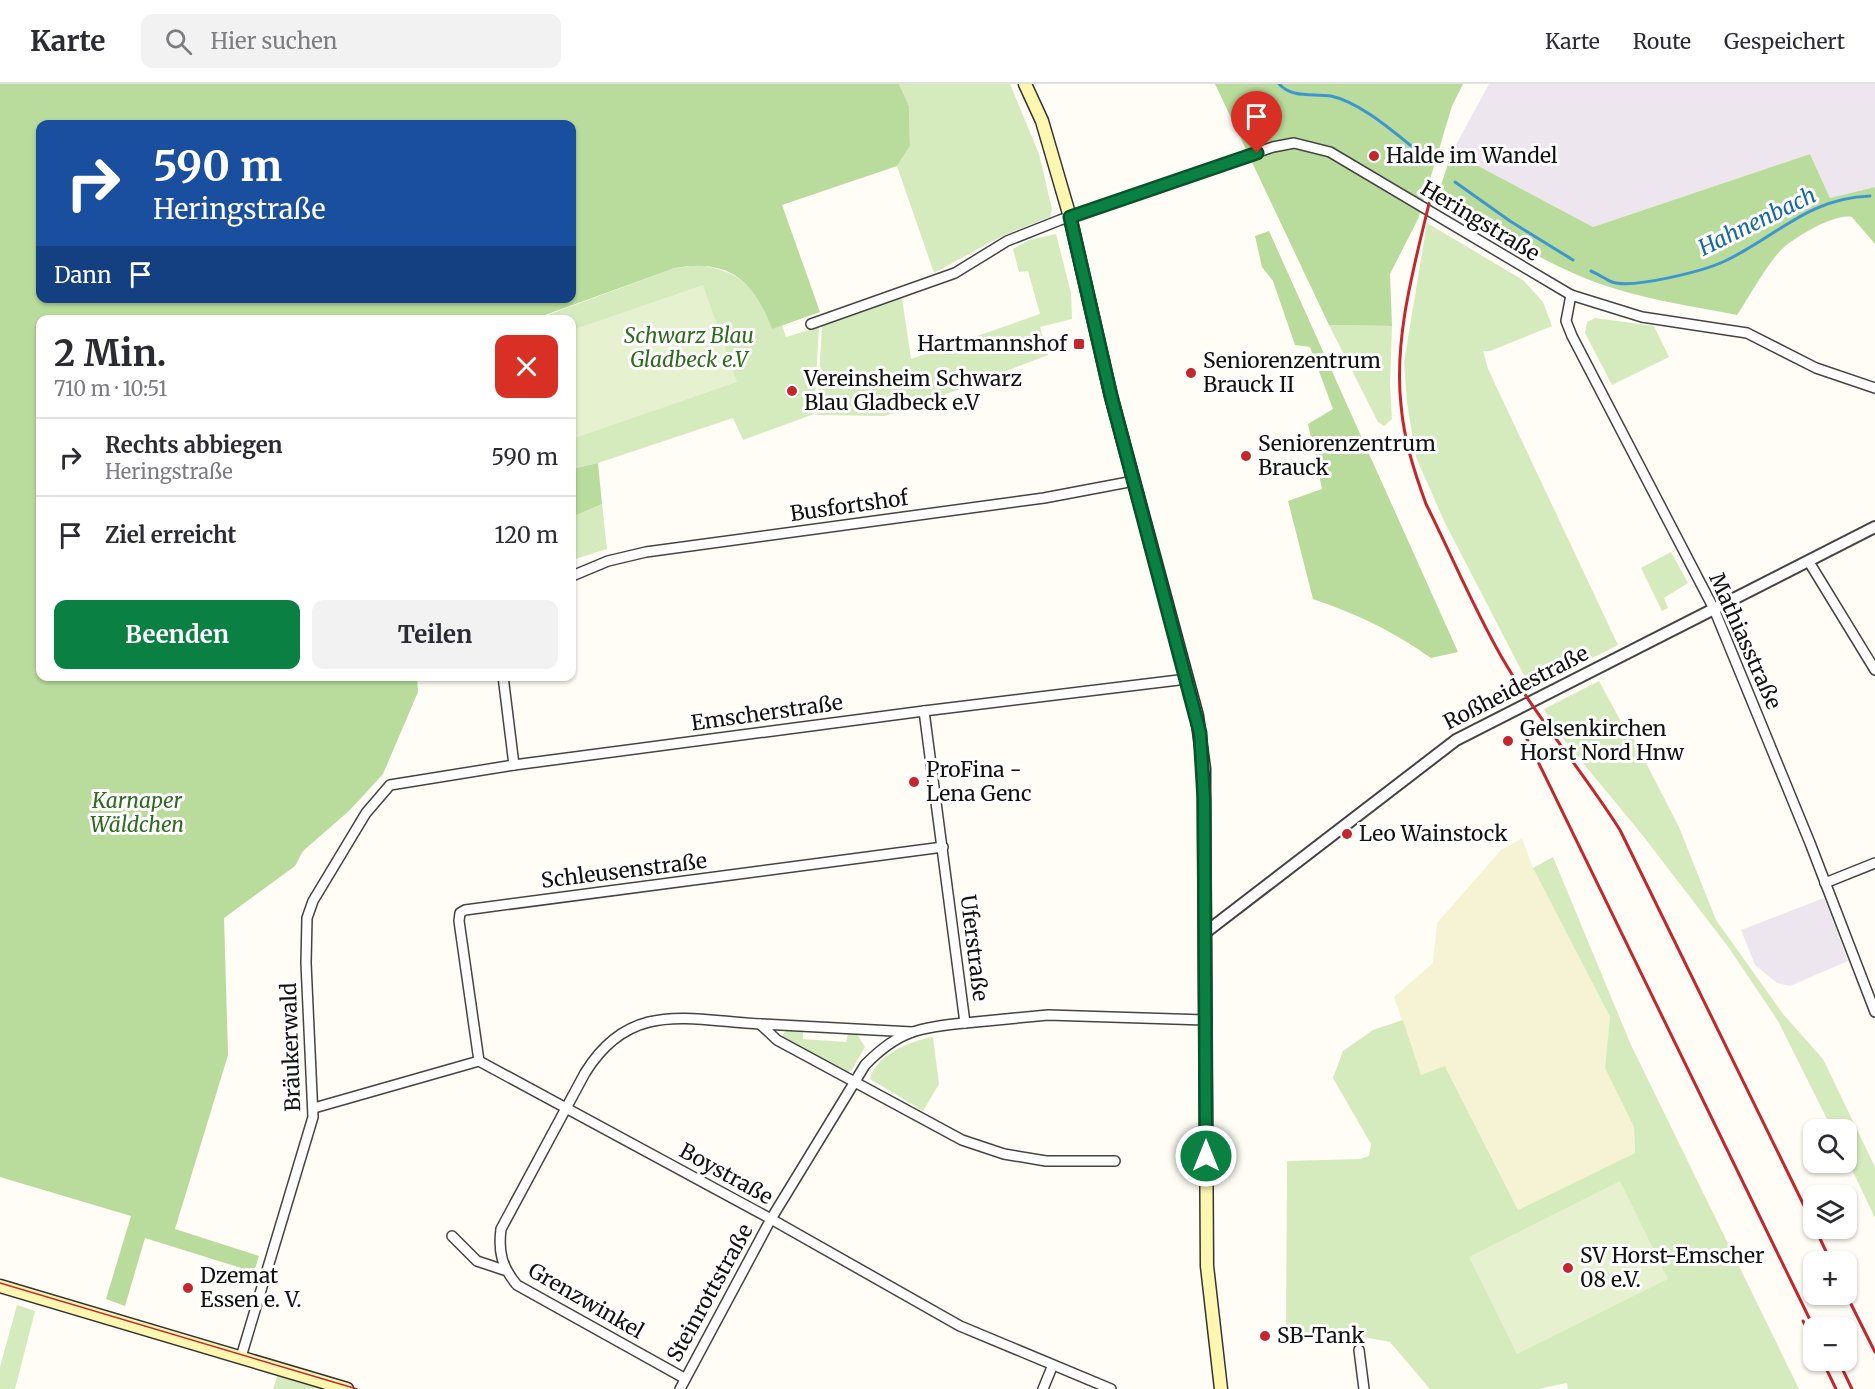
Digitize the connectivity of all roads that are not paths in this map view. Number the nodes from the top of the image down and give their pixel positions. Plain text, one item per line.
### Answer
1 (1025, 84) edge
2 (1070, 217) junction
3 (1572, 295) junction
4 (811, 324) dead end
5 (1875, 388) edge
6 (1134, 481) junction
7 (1875, 527) edge
8 (1809, 562) junction
9 (576, 574) edge
10 (1714, 609) junction
11 (1875, 670) edge
12 (1187, 679) junction
13 (504, 681) edge
14 (924, 711) junction
15 (514, 765) junction
16 (366, 813) joint
17 (943, 847) junction
18 (1875, 863) edge
19 (1825, 883) junction
20 (1206, 932) junction
21 (1875, 1012) edge
22 (1205, 1020) junction
23 (965, 1023) junction
24 (760, 1024) junction
25 (912, 1032) junction
26 (479, 1061) junction
27 (856, 1083) junction
28 (567, 1107) junction
29 (314, 1108) junction
30 (1115, 1161) dead end
31 (771, 1219) junction
32 (452, 1236) dead end
33 (504, 1270) junction
34 (0, 1286) edge
35 (1359, 1350) dead end
36 (241, 1357) junction
37 (1052, 1367) junction
38 (684, 1378) junction
39 (347, 1389) edge
40 (680, 1389) edge
41 (1043, 1389) edge
42 (1111, 1389) edge
43 (1221, 1389) edge
44 (1364, 1389) edge

1 - 2 main road
2 - 3 street, Heringstraße
2 - 4 street
2 - 6 main road
3 - 5 street, Heringstraße
3 - 10 street, Mathiasstraße
6 - 9 street, Busfortshof
6 - 12 main road
7 - 8 street, Roßheidestraße
8 - 10 street, Roßheidestraße
8 - 11 street
10 - 19 street, Mathiasstraße
10 - 20 street, Roßheidestraße
12 - 14 street, Emscherstraße
12 - 20 main road
13 - 15 street
14 - 15 street, Emscherstraße
14 - 17 street, Uferstraße
15 - 16 street, Emscherstraße
16 - 29 street, Bräukerwald
17 - 23 street, Uferstraße
17 - 26 street, Schleusenstraße
18 - 19 street
19 - 21 street, Mathiasstraße
20 - 22 main road
22 - 23 street, Uferstraße
22 - 43 main road
23 - 25 street, Steinrottstraße
24 - 25 street, Grenzwinkel
24 - 27 street
24 - 28 street, Grenzwinkel
25 - 27 street, Steinrottstraße
26 - 28 street, Boystraße
26 - 29 street
27 - 30 street
27 - 31 street, Steinrottstraße
28 - 31 street, Boystraße
28 - 33 street, Grenzwinkel
29 - 36 street, Bräukerwald
31 - 37 street, Boystraße
31 - 38 street, Steinrottstraße
32 - 33 street, Grenzwinkel
33 - 38 street, Grenzwinkel
34 - 36 main road
35 - 44 street
36 - 39 main road
37 - 41 street
37 - 42 street, Boystraße
38 - 40 street, Steinrottstraße

